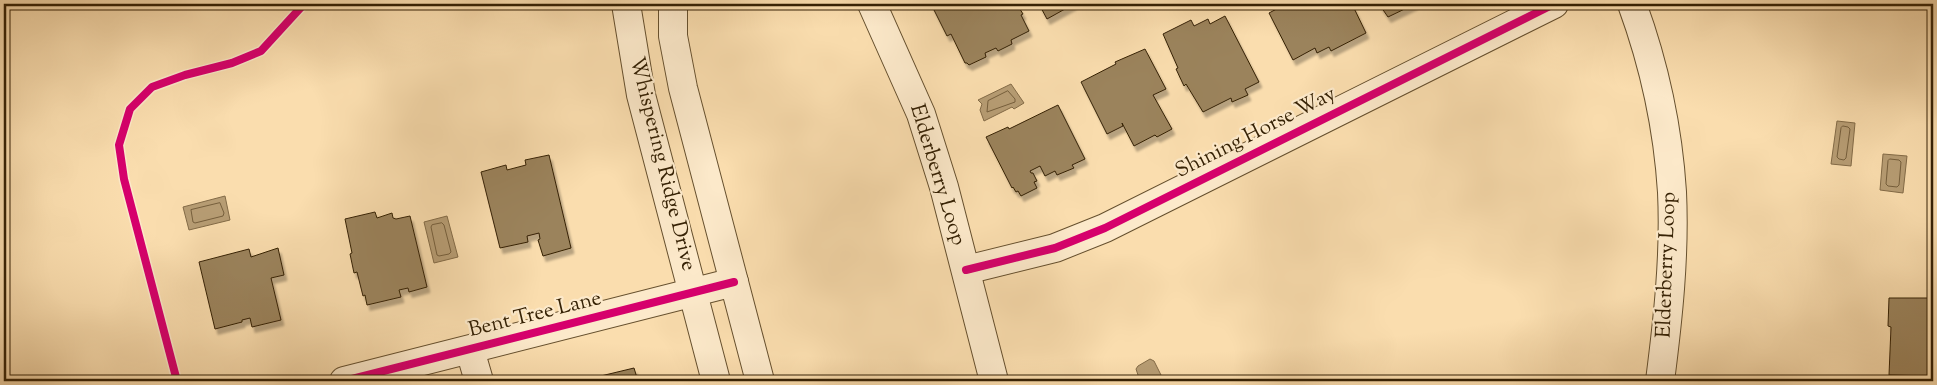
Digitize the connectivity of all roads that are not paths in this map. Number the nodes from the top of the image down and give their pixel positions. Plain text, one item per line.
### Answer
1 (626, 4) edge
2 (673, 4) edge
3 (872, 4) edge
4 (1554, 4) edge
5 (1632, 4) edge
6 (966, 270) junction
7 (734, 282) junction
8 (693, 293) junction
9 (470, 350) junction
10 (344, 381) edge
11 (479, 381) edge
12 (716, 381) edge
13 (760, 381) edge
14 (994, 381) edge
15 (1660, 381) edge

1 - 8 street, Whispering Ridge Drive
2 - 7 street, Whispering Ridge Drive
3 - 6 street, Elderberry Loop
4 - 6 street, Shining Horse Way
5 - 15 street, Elderberry Loop
6 - 14 street, Elderberry Loop
7 - 8 street, Bent Tree Lane
7 - 13 street, Whispering Ridge Drive
8 - 9 street, Bent Tree Lane
8 - 12 street, Whispering Ridge Drive
9 - 10 street, Bent Tree Lane
9 - 11 street

